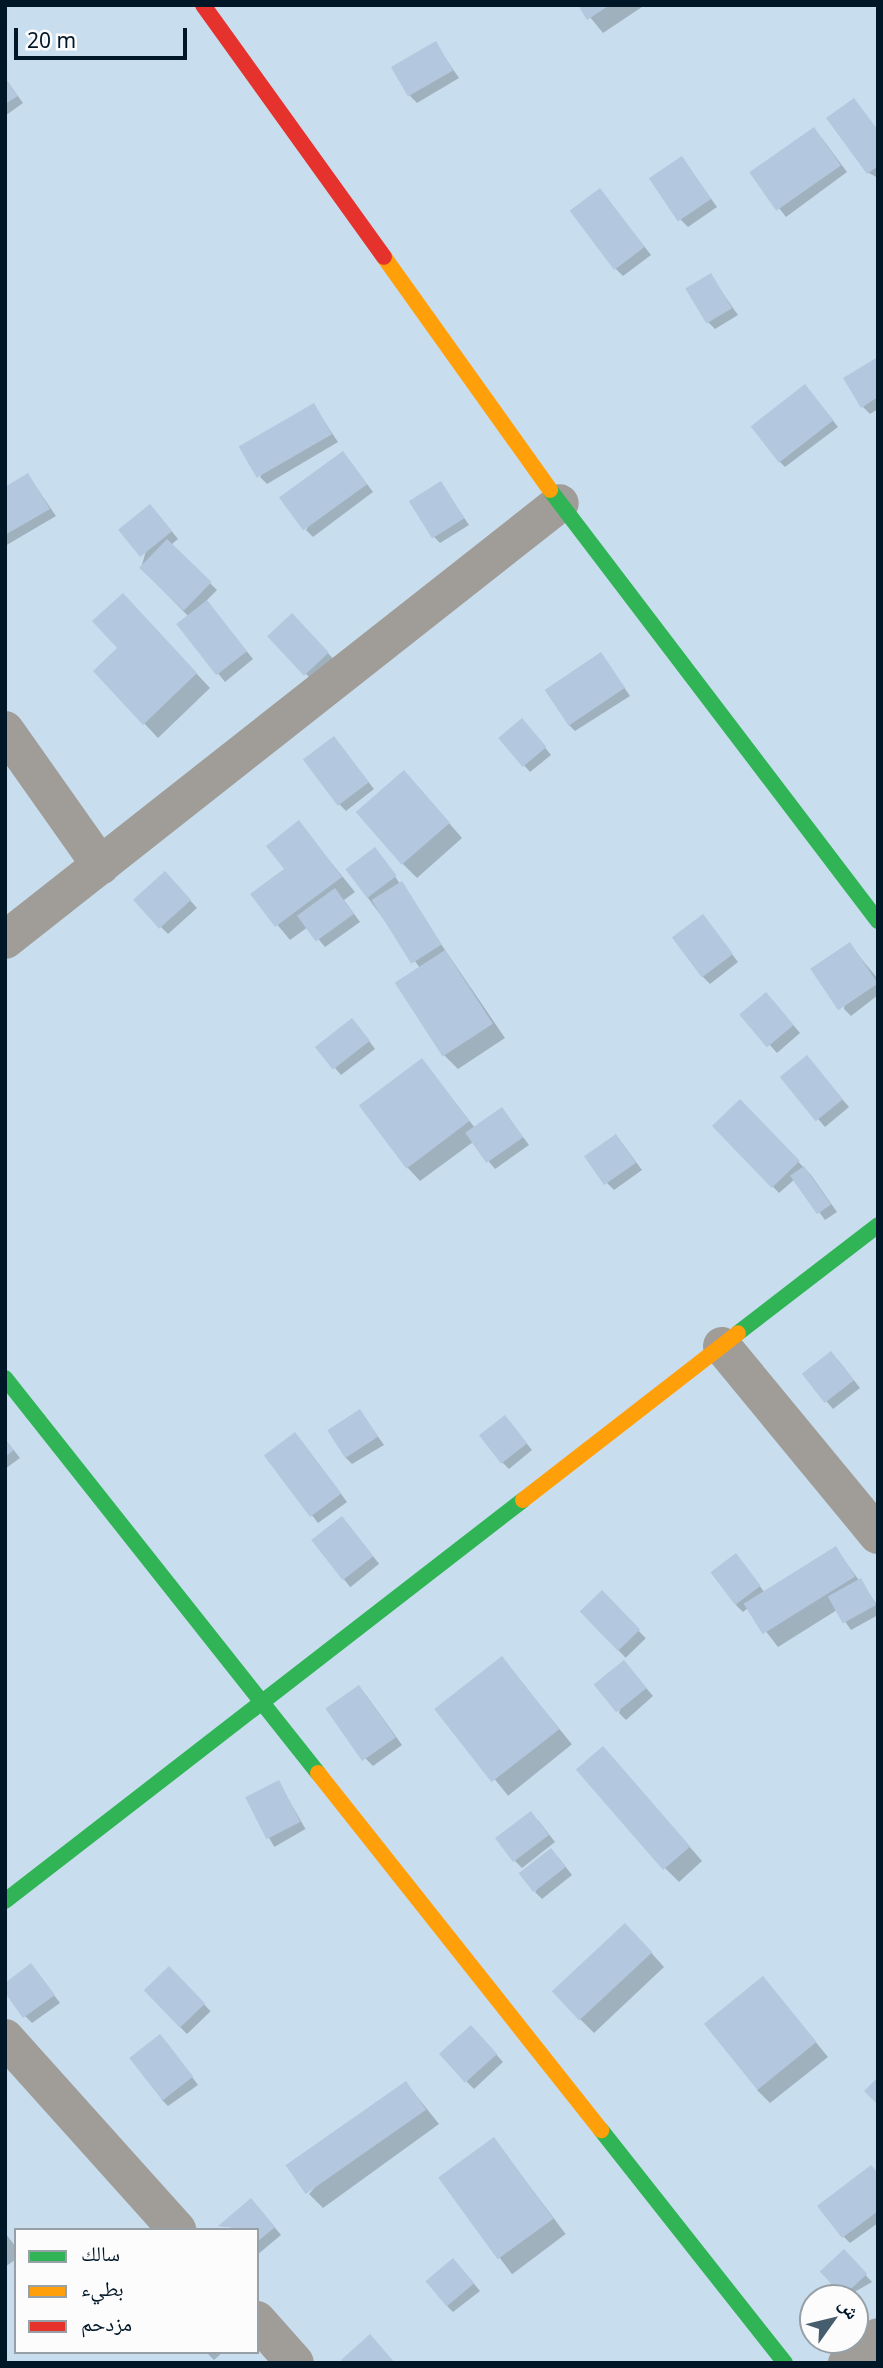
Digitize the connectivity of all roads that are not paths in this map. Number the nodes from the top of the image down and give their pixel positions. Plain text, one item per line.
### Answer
1 (203, 5) edge
2 (560, 503) junction
3 (5, 730) edge
4 (101, 866) junction
5 (878, 921) edge
6 (5, 940) edge
7 (878, 1226) edge
8 (722, 1346) junction
9 (5, 1378) edge
10 (878, 1535) edge
11 (264, 1699) junction
12 (5, 1901) edge
13 (5, 2038) edge
14 (175, 2228) edge
15 (259, 2322) edge
16 (878, 2337) edge
17 (295, 2363) edge
18 (785, 2363) edge
19 (848, 2363) edge

1 - 2 street
2 - 4 street
2 - 5 street
3 - 4 street
4 - 6 street
7 - 8 street
8 - 10 street
8 - 11 street
9 - 11 street
11 - 12 street
11 - 18 street
13 - 14 street
15 - 17 street
16 - 19 street

